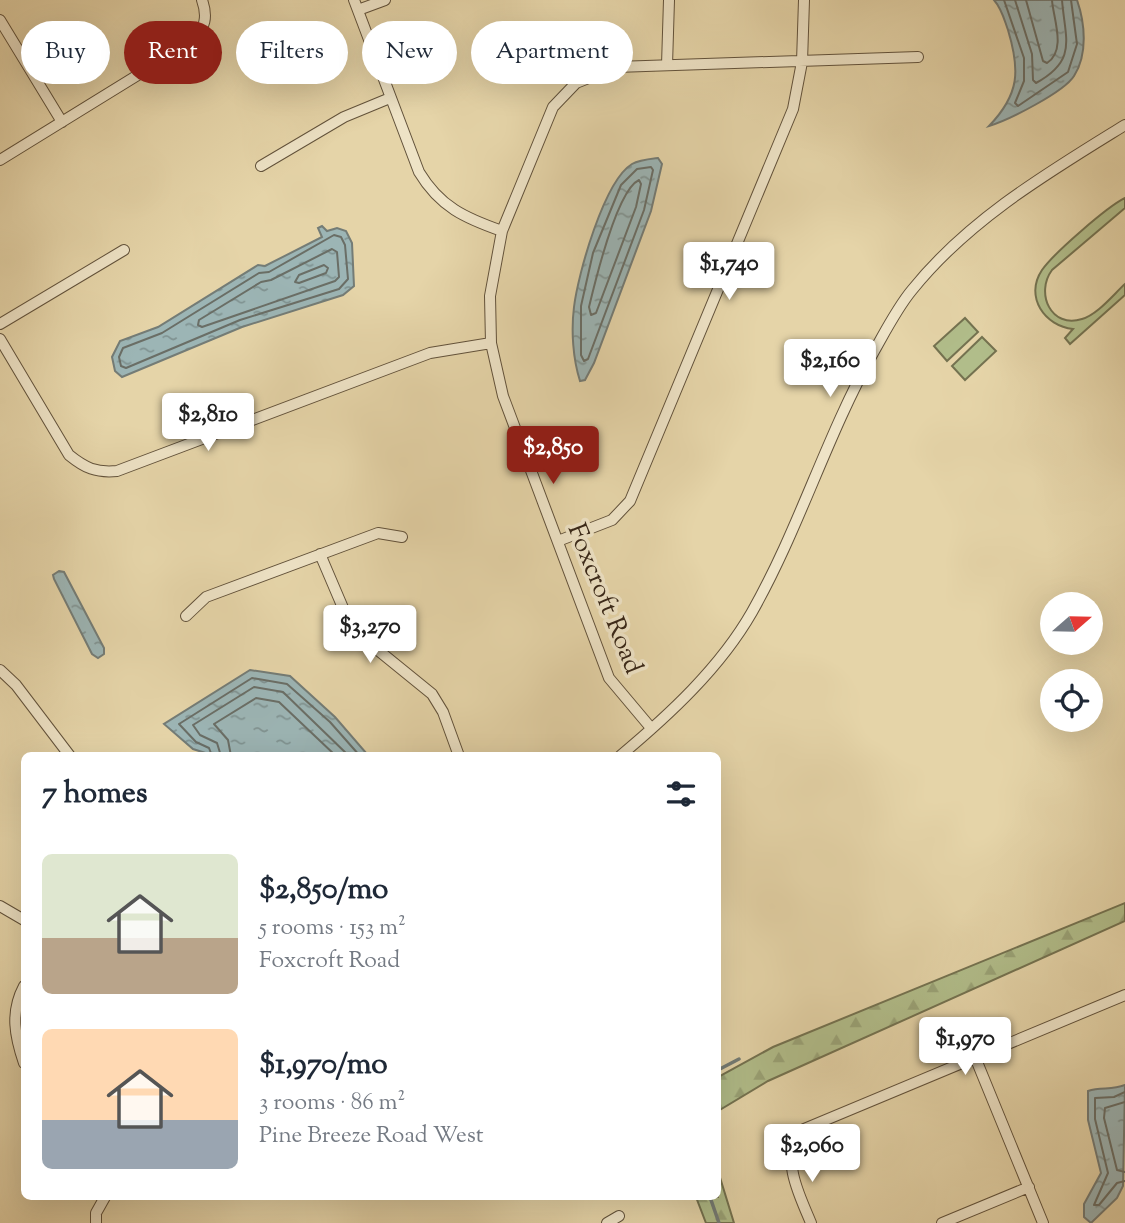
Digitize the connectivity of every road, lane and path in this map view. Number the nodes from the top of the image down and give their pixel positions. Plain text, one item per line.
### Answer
1 (202, 0) edge
2 (385, 0) edge
3 (669, 0) edge
4 (804, 0) edge
5 (356, 5) edge
6 (0, 20) edge
7 (918, 57) dead end
8 (802, 62) junction
9 (667, 65) junction
10 (390, 98) junction
11 (62, 122) junction
12 (1125, 125) edge
13 (0, 160) edge
14 (261, 166) dead end
15 (502, 232) junction
16 (124, 250) dead end
17 (0, 324) edge
18 (0, 340) edge
19 (491, 343) junction
20 (402, 537) dead end
21 (558, 541) junction
22 (320, 554) junction
23 (186, 616) dead end
24 (0, 670) edge
25 (651, 728) junction
26 (67, 752) edge
27 (458, 752) edge
28 (624, 752) edge
29 (0, 906) edge
30 (21, 918) edge
31 (21, 994) edge
32 (1125, 995) edge
33 (21, 1051) edge
34 (975, 1057) junction
35 (1029, 1187) junction
36 (103, 1200) edge
37 (619, 1216) dead end
38 (96, 1223) edge
39 (607, 1223) edge
40 (811, 1223) edge
41 (942, 1223) edge
42 (1043, 1223) edge

1 - 11 street
2 - 5 street
3 - 9 street
4 - 8 street
5 - 10 street
6 - 11 street
7 - 8 street, Foxcroft Road
8 - 9 street, Foxcroft Road
8 - 21 street
9 - 15 street, Foxcroft Road
10 - 14 street
10 - 15 street
11 - 13 street
12 - 25 street
15 - 19 street, Foxcroft Road
16 - 17 street
18 - 19 street
19 - 21 street, Foxcroft Road
20 - 22 street
21 - 25 street, Foxcroft Road
22 - 23 street
22 - 27 street
24 - 26 street
25 - 28 street
29 - 30 street
31 - 33 street
32 - 34 street
34 - 35 street
34 - 40 street
35 - 41 street
35 - 42 street
36 - 38 street
37 - 39 street

